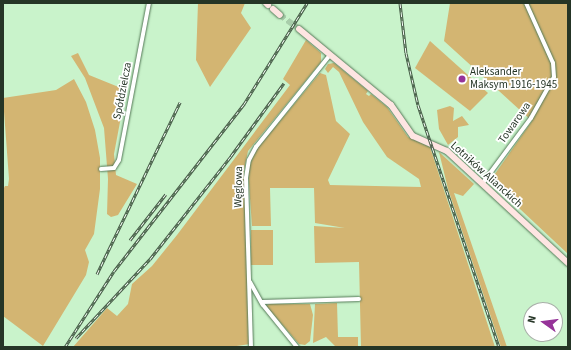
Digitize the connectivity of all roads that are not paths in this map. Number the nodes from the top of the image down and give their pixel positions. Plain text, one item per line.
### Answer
1 (149, 3) edge
2 (526, 3) edge
3 (273, 9) dead end
4 (280, 15) tunnel mouth
5 (298, 30) tunnel mouth
6 (330, 55) junction
7 (101, 169) dead end
8 (482, 184) junction
9 (568, 263) edge
10 (249, 280) junction
11 (359, 299) dead end
12 (262, 302) junction
13 (251, 347) edge
14 (297, 347) edge

1 - 7 street, Spółdzielcza
2 - 8 street, Towarowa
3 - 4 main road
5 - 6 main road, Lotników Alianckich
6 - 8 main road, Lotników Alianckich
6 - 10 street, Węglowa
8 - 9 main road, Lotników Alianckich
10 - 12 street
10 - 13 street, Węglowa
11 - 12 street
12 - 14 street

